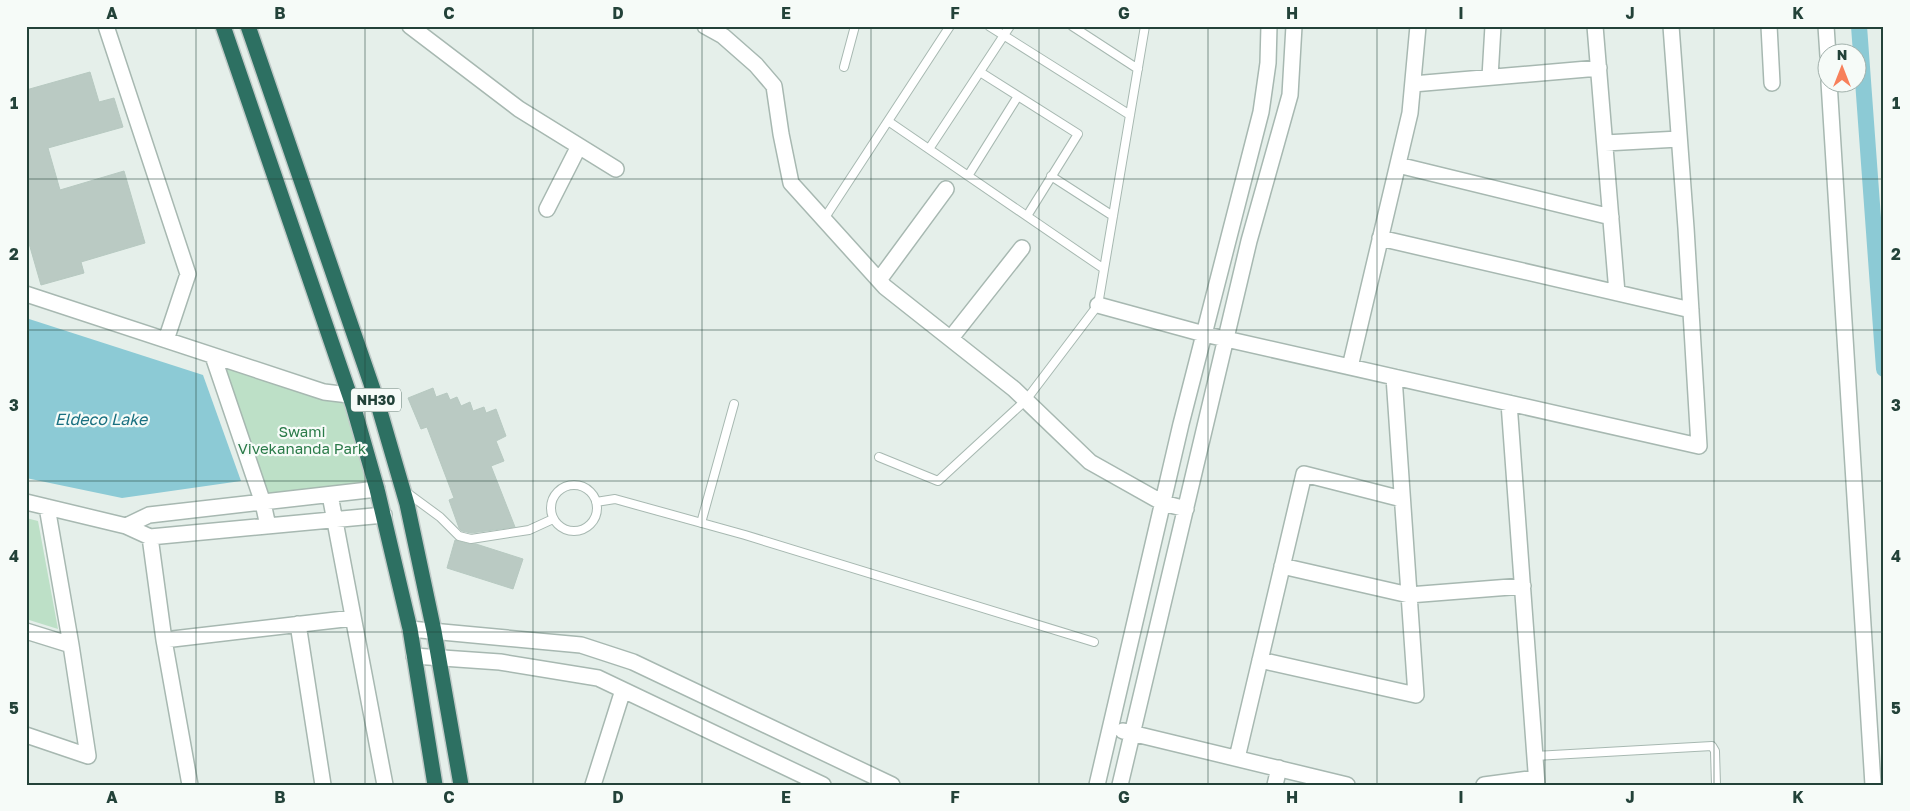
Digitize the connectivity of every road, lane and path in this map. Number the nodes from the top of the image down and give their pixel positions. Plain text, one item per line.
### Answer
1 (106, 26) edge
2 (223, 26) edge
3 (248, 26) edge
4 (705, 26) edge
5 (855, 26) edge
6 (950, 26) edge
7 (989, 26) edge
8 (1010, 26) edge
9 (1072, 26) edge
10 (1145, 26) edge
11 (1269, 26) edge
12 (1294, 26) edge
13 (1418, 26) edge
14 (1493, 26) edge
15 (1595, 26) edge
16 (1671, 26) edge
17 (1769, 26) edge
18 (1826, 26) edge
19 (413, 27) edge
20 (1004, 36) junction
21 (1827, 42) edge
22 (844, 67) dead end
23 (1138, 68) junction
24 (1599, 68) junction
25 (980, 72) junction
26 (1490, 77) junction
27 (1772, 83) dead end
28 (1413, 84) junction
29 (1830, 92) edge
30 (1018, 96) junction
31 (1130, 115) junction
32 (888, 121) junction
33 (1679, 139) junction
34 (1605, 143) junction
35 (579, 146) junction
36 (929, 149) junction
37 (1398, 165) junction
38 (616, 169) dead end
39 (968, 176) junction
40 (1051, 176) junction
41 (946, 189) dead end
42 (547, 209) dead end
43 (1026, 216) junction
44 (1113, 216) junction
45 (1611, 217) junction
46 (824, 219) junction
47 (1380, 238) junction
48 (1022, 248) dead end
49 (1104, 269) junction
50 (879, 280) junction
51 (27, 292) edge
52 (1617, 293) junction
53 (1098, 305) junction
54 (1691, 310) junction
55 (1204, 334) junction
56 (951, 338) junction
57 (1226, 339) junction
58 (166, 340) junction
59 (213, 356) junction
60 (1350, 367) junction
61 (1394, 377) junction
62 (349, 395) junction
63 (1026, 400) junction
64 (1509, 403) junction
65 (734, 404) dead end
66 (879, 457) dead end
67 (377, 489) junction
68 (402, 489) junction
69 (330, 495) junction
70 (1402, 499) junction
71 (26, 502) edge
72 (596, 502) junction
73 (263, 503) junction
74 (1163, 503) junction
75 (47, 507) junction
76 (1186, 509) junction
77 (384, 515) junction
78 (553, 519) junction
79 (335, 520) junction
80 (701, 522) junction
81 (126, 526) junction
82 (268, 526) junction
83 (150, 538) junction
84 (1282, 566) junction
85 (1522, 586) junction
86 (1409, 595) junction
87 (353, 618) junction
88 (298, 624) junction
89 (410, 629) junction
90 (26, 631) edge
91 (434, 631) junction
92 (164, 640) junction
93 (1094, 642) dead end
94 (71, 645) junction
95 (414, 656) junction
96 (438, 657) junction
97 (1260, 660) junction
98 (623, 690) junction
99 (1110, 728) junction
100 (1132, 733) junction
101 (26, 735) edge
102 (1535, 756) junction
103 (1237, 758) junction
104 (1279, 768) junction
105 (1537, 781) edge
106 (190, 785) edge
107 (323, 785) edge
108 (385, 785) edge
109 (435, 785) edge
110 (460, 785) edge
111 (594, 785) edge
112 (822, 785) edge
113 (892, 785) edge
114 (1097, 785) edge
115 (1120, 785) edge
116 (1276, 785) edge
117 (1347, 785) edge
118 (1484, 785) edge
119 (1716, 785) edge
120 (1873, 785) edge

1 - 58 street
2 - 62 highway, NH30
3 - 68 highway, NH30
4 - 46 street
5 - 22 lane
6 - 32 lane
7 - 20 lane
8 - 20 lane
9 - 23 lane
10 - 23 lane
11 - 55 street
12 - 57 street
13 - 28 street
14 - 26 street
15 - 24 street
16 - 33 street
17 - 27 street
18 - 21 street
19 - 35 street
20 - 25 lane
20 - 31 lane
23 - 31 lane
24 - 26 street
24 - 34 street
25 - 30 lane
25 - 36 lane
26 - 28 street
28 - 37 street
29 - 120 street
30 - 39 lane
30 - 40 lane
31 - 44 lane
32 - 36 lane
32 - 46 lane
33 - 34 street
33 - 54 street
34 - 45 street
35 - 38 street
35 - 42 street
36 - 39 lane
37 - 45 street
37 - 47 street
39 - 43 lane
40 - 43 lane
40 - 44 lane
41 - 50 street
43 - 49 lane
44 - 49 lane
45 - 52 street
46 - 50 street
47 - 52 street
47 - 60 street
48 - 56 street
49 - 53 lane
50 - 56 street
51 - 58 street
52 - 54 street
53 - 55 street
53 - 63 lane
54 - 64 street
55 - 57 street
55 - 74 street
56 - 63 street
57 - 60 street
57 - 76 street
58 - 59 street
59 - 62 street
59 - 73 street
60 - 61 street
61 - 64 street
61 - 70 street
62 - 67 highway, NH30
63 - 66 lane
63 - 74 street
64 - 85 street
65 - 80 lane
67 - 69 street
67 - 77 highway, NH30
68 - 78 lane
68 - 91 highway, NH30
69 - 73 street
69 - 79 street
70 - 84 street
70 - 86 street
71 - 75 street
72 - 78 lane
72 - 78 lane
72 - 80 lane
73 - 81 street
73 - 82 street
74 - 76 street
74 - 99 street
75 - 81 street
75 - 94 street
76 - 100 street
77 - 79 street
77 - 89 highway, NH30
79 - 82 street
79 - 87 street
80 - 93 lane
81 - 83 street
82 - 83 street
83 - 92 street
84 - 86 street
84 - 97 street
85 - 86 street
85 - 102 street
86 - 97 street
87 - 88 street
87 - 108 street
88 - 92 street
88 - 107 street
89 - 91 street
89 - 95 highway, NH30
90 - 94 street
91 - 96 highway, NH30
91 - 113 street
92 - 106 street
94 - 101 street
95 - 96 street
95 - 109 highway, NH30
96 - 98 street
96 - 110 highway, NH30
97 - 103 street
98 - 111 street
98 - 112 street
99 - 100 street
99 - 114 street
100 - 103 street
100 - 115 street
102 - 105 street
102 - 119 lane
103 - 104 street
104 - 116 street
104 - 117 street
105 - 118 street

